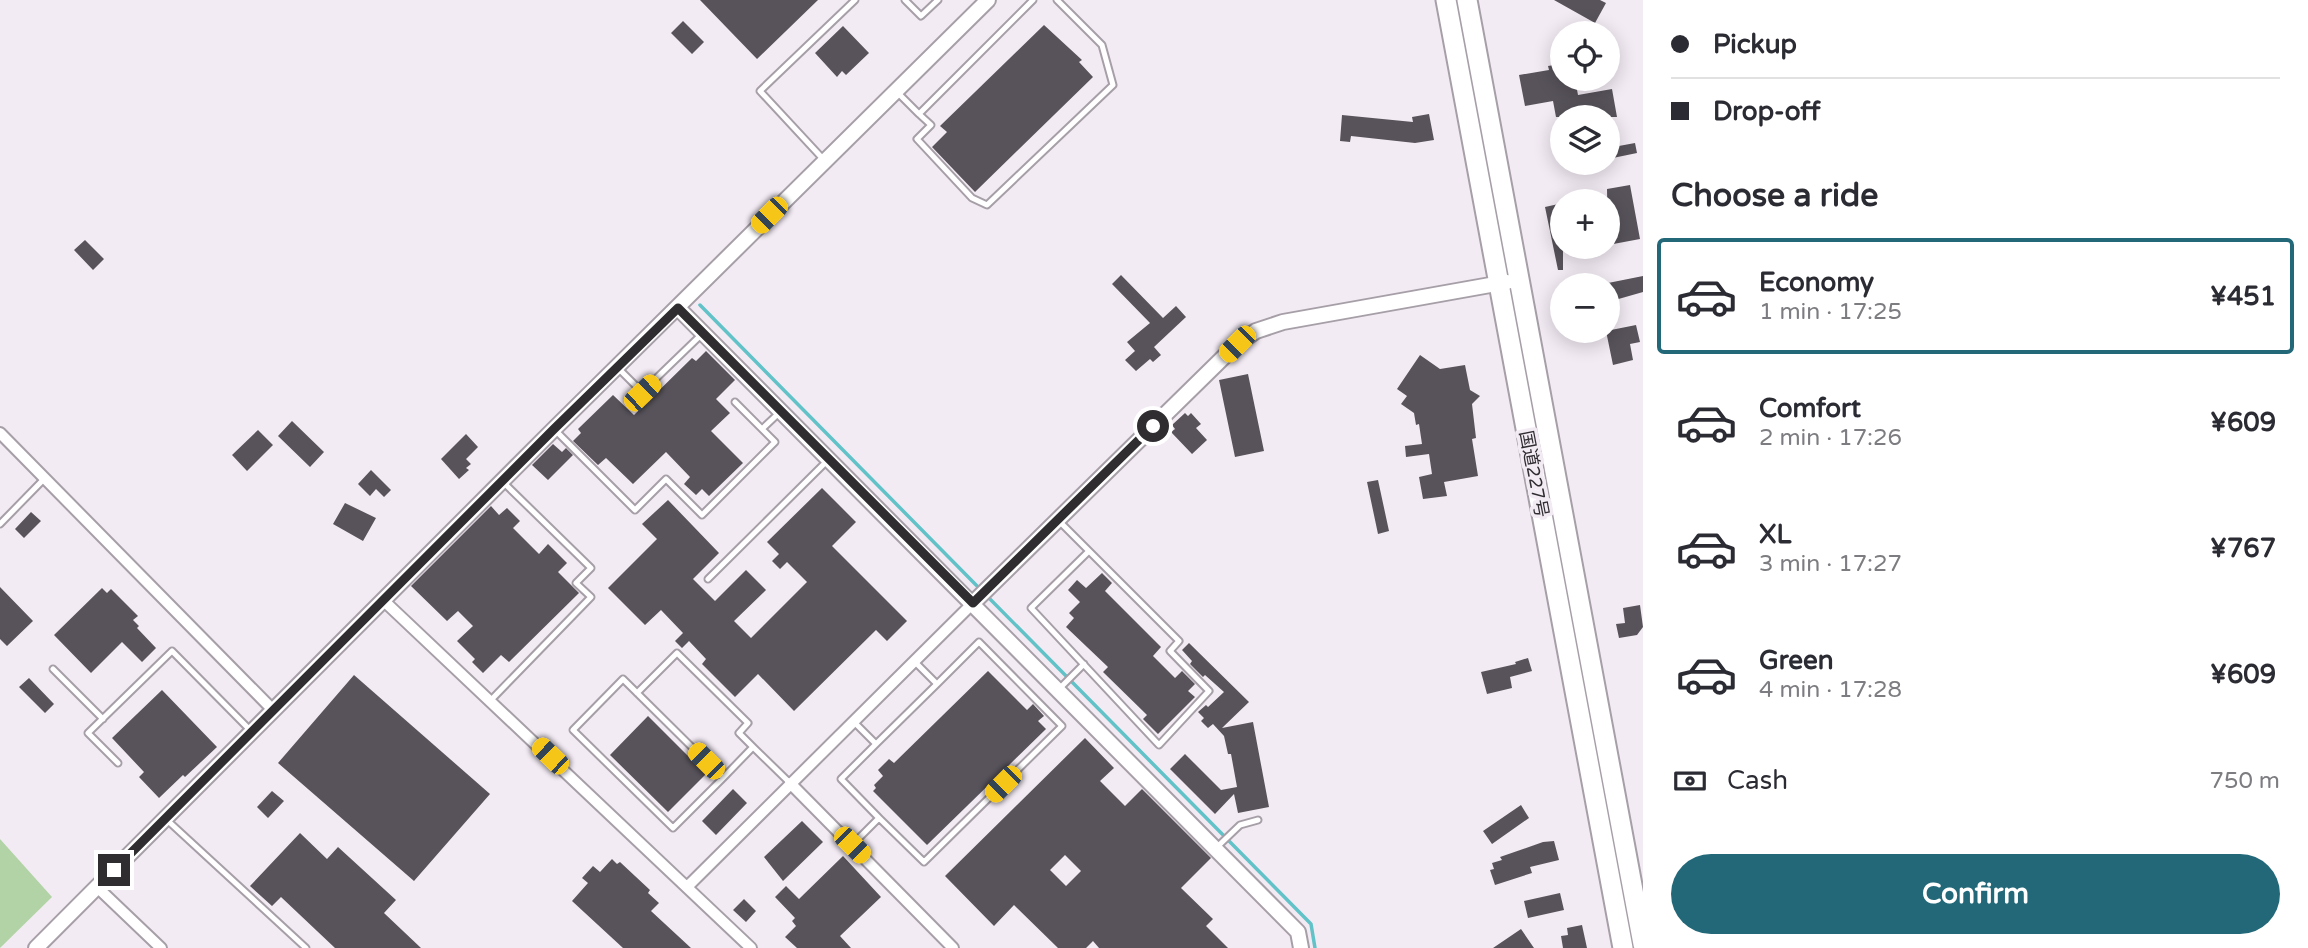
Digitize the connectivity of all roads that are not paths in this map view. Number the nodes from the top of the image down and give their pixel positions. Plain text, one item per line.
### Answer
1 (855, 0) edge
2 (905, 0) edge
3 (938, 0) edge
4 (988, 0) edge
5 (1033, 0) edge
6 (1057, 0) edge
7 (1446, 0) edge
8 (1467, 0) edge
9 (896, 92) junction
10 (919, 114) junction
11 (824, 160) junction
12 (1509, 281) junction
13 (678, 308) junction
14 (704, 333) junction
15 (617, 367) junction
16 (735, 402) dead end
17 (781, 411) junction
18 (554, 429) junction
19 (762, 429) junction
20 (0, 433) edge
21 (829, 459) junction
22 (45, 478) junction
23 (502, 481) junction
24 (1057, 520) junction
25 (0, 524) edge
26 (1089, 551) junction
27 (708, 579) dead end
28 (980, 596) junction
29 (383, 600) junction
30 (914, 660) junction
31 (1084, 664) junction
32 (53, 669) dead end
33 (937, 684) junction
34 (1061, 687) junction
35 (637, 693) junction
36 (491, 700) junction
37 (273, 710) junction
38 (103, 719) junction
39 (852, 720) junction
40 (251, 732) junction
41 (876, 744) junction
42 (753, 747) junction
43 (118, 763) dead end
44 (723, 778) junction
45 (790, 783) junction
46 (879, 818) junction
47 (166, 819) junction
48 (1258, 820) dead end
49 (852, 845) junction
50 (1219, 846) junction
51 (97, 887) junction
52 (687, 887) junction
53 (1643, 944) edge
54 (36, 948) edge
55 (161, 948) edge
56 (306, 948) edge
57 (751, 948) edge
58 (953, 948) edge
59 (1301, 948) edge
60 (1623, 948) edge

1 - 11 lane
2 - 3 lane
4 - 9 street
5 - 10 lane
6 - 10 lane
7 - 12 highway, 国道227号
8 - 12 highway, 国道227号
9 - 10 lane
9 - 11 street
11 - 13 street
12 - 24 street
12 - 53 highway, 国道227号
12 - 60 highway, 国道227号
13 - 14 street
13 - 15 street
14 - 15 lane
14 - 17 street
15 - 18 street
16 - 19 lane
17 - 19 lane
17 - 21 street
18 - 19 lane
18 - 23 street
20 - 22 street
21 - 27 lane
21 - 28 street
22 - 25 lane
22 - 37 street
23 - 29 street
23 - 36 lane
24 - 26 lane
24 - 28 street
26 - 31 lane
26 - 31 lane
28 - 30 street
28 - 34 street
29 - 36 street
29 - 37 street
30 - 33 lane
30 - 39 street
31 - 34 lane
32 - 38 lane
33 - 41 lane
33 - 46 lane
34 - 50 street
35 - 42 lane
35 - 44 lane
35 - 44 lane
36 - 52 street
37 - 40 street
38 - 40 lane
38 - 43 lane
39 - 41 lane
39 - 45 street
40 - 47 street
41 - 46 lane
42 - 44 lane
42 - 45 lane
45 - 49 street
45 - 52 street
46 - 49 lane
47 - 51 street
47 - 56 lane
48 - 50 lane
49 - 58 street
50 - 59 street
51 - 54 street
51 - 55 street
52 - 57 street

